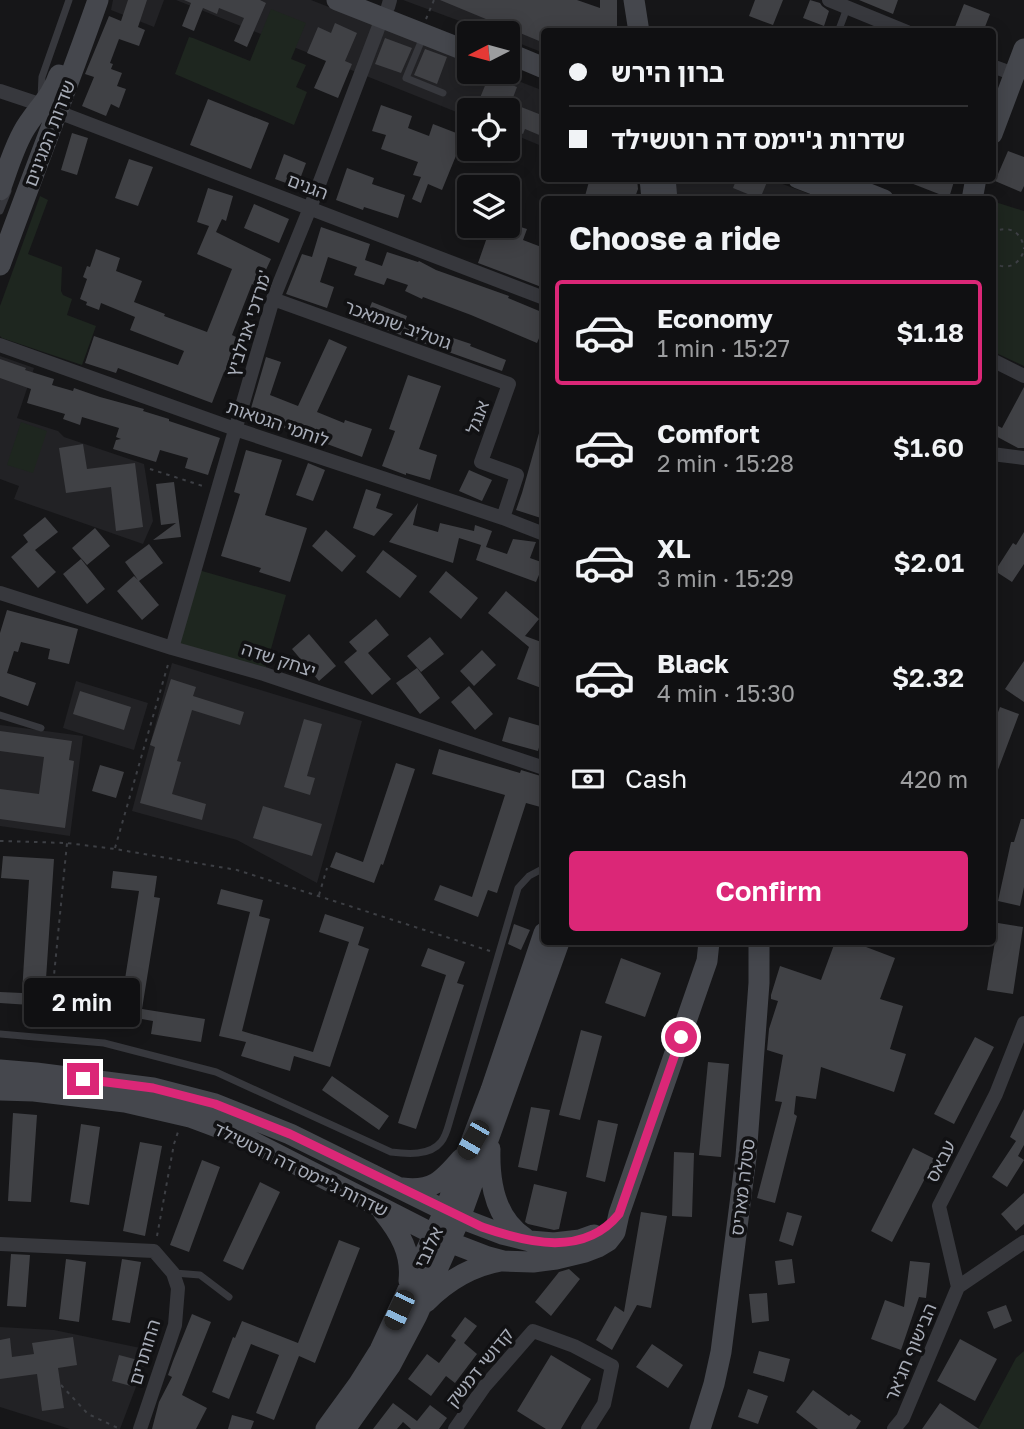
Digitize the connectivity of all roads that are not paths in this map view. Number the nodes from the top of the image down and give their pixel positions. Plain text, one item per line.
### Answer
1 (69, 0) edge
2 (85, 0) edge
3 (98, 0) edge
4 (337, 0) edge
5 (634, 0) edge
6 (829, 0) edge
7 (382, 6) edge
8 (847, 7) junction
9 (425, 28) junction
10 (638, 28) edge
11 (839, 28) edge
12 (897, 28) edge
13 (457, 35) edge
14 (457, 45) edge
15 (1024, 49) edge
16 (520, 58) edge
17 (541, 67) edge
18 (996, 67) edge
19 (520, 72) edge
20 (1014, 74) junction
21 (541, 80) edge
22 (0, 91) edge
23 (443, 93) dead end
24 (47, 112) junction
25 (996, 123) edge
26 (23, 151) dead end
27 (19, 163) dead end
28 (808, 182) edge
29 (840, 182) edge
30 (0, 190) edge
31 (845, 196) edge
32 (874, 196) edge
33 (310, 208) junction
34 (0, 211) edge
35 (0, 265) edge
36 (541, 298) edge
37 (273, 299) junction
38 (0, 345) edge
39 (996, 362) edge
40 (1024, 376) edge
41 (509, 384) joint
42 (235, 429) junction
43 (996, 454) edge
44 (1024, 458) edge
45 (503, 518) junction
46 (541, 533) edge
47 (0, 593) edge
48 (172, 648) junction
49 (0, 715) edge
50 (41, 728) dead end
51 (541, 767) edge
52 (541, 870) edge
53 (541, 943) edge
54 (558, 945) edge
55 (759, 945) edge
56 (708, 951) edge
57 (1024, 1023) edge
58 (0, 1034) edge
59 (0, 1070) edge
60 (0, 1090) edge
61 (482, 1137) junction
62 (397, 1187) junction
63 (377, 1205) junction
64 (453, 1214) junction
65 (619, 1214) junction
66 (442, 1238) junction
67 (530, 1241) junction
68 (1024, 1241) edge
69 (0, 1244) edge
70 (503, 1261) junction
71 (173, 1273) junction
72 (958, 1287) junction
73 (409, 1290) junction
74 (229, 1297) dead end
75 (417, 1315) junction
76 (139, 1429) edge
77 (327, 1429) edge
78 (345, 1429) edge
79 (455, 1429) edge
80 (588, 1429) edge
81 (700, 1429) edge
82 (894, 1429) edge

1 - 24 lane
2 - 24 street, שדרות המגינים
3 - 24 street, שדרות המגינים
4 - 7 street
5 - 10 street
6 - 8 street
7 - 9 street
7 - 33 street, מרדכי אנילביץ'
8 - 11 lane
8 - 12 street
9 - 13 street
9 - 14 street
9 - 23 lane
15 - 20 street
16 - 17 street
18 - 20 street
19 - 21 street
20 - 25 street
22 - 24 street, הגנים
24 - 26 lane
24 - 30 street, שדרות המגינים
24 - 33 street, הגנים
24 - 35 street, שדרות המגינים
27 - 34 lane
28 - 31 street
29 - 32 street
33 - 36 street, הגנים
33 - 37 street, מרדכי אנילביץ'
37 - 41 street, גוטליב שומאכר
37 - 42 street, מרדכי אנילביץ'
38 - 42 street, לוחמי הגטאות
39 - 40 street
41 - 45 street, אנגל
42 - 45 street, לוחמי הגטאות
42 - 48 street, מרדכי אנילביץ'
43 - 44 street
45 - 46 street, לוחמי הגטאות
47 - 48 street, יצחק שדה
48 - 51 street, יצחק שדה
49 - 50 lane
52 - 58 lane
53 - 61 street, אלנבי
54 - 61 street, אלנבי
55 - 81 street, סטלה מאריס
56 - 65 street
57 - 72 street, עבאס
59 - 62 street, שדרות ג'יימס דה רוטשילד
60 - 63 street, שדרות ג'יימס דה רוטשילד
61 - 62 street
61 - 64 street, אלנבי
61 - 67 street
62 - 64 street, שדרות ג'יימס דה רוטשילד
63 - 66 street, שדרות ג'יימס דה רוטשילד
63 - 73 street
64 - 66 street, אלנבי
64 - 67 street, שדרות ג'יימס דה רוטשילד
65 - 67 street, שדרות ג'יימס דה רוטשילד
65 - 70 street
66 - 70 street, שדרות ג'יימס דה רוטשילד
66 - 73 street, אלנבי
66 - 75 street, אלנבי
68 - 72 street
69 - 71 street
70 - 75 street
71 - 74 lane
71 - 76 street, החותרים
72 - 82 street, הבישוף חג'אר
73 - 77 street, אלנבי
75 - 78 street, אלנבי
79 - 80 street, קדושי דמשק

